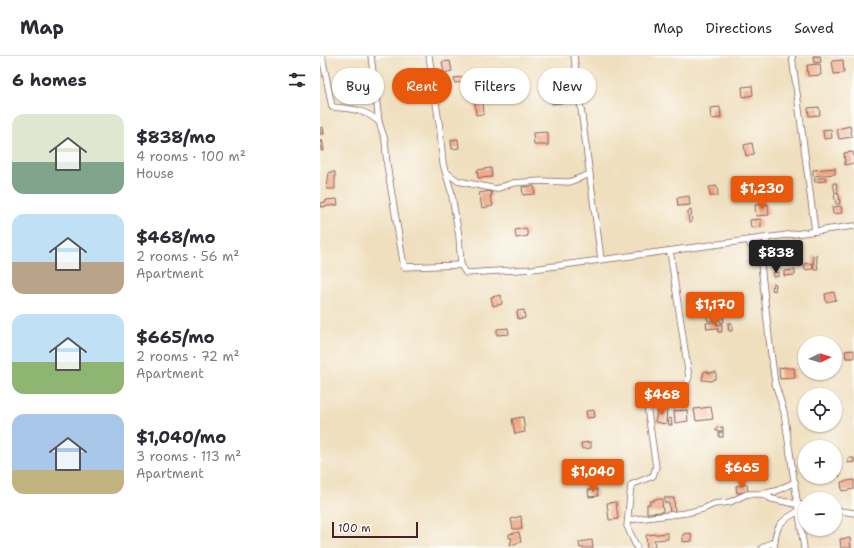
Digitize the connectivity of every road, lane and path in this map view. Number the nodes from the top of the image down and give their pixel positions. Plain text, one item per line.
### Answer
1 (322, 56) edge
2 (371, 56) edge
3 (429, 56) edge
4 (574, 56) edge
5 (792, 56) edge
6 (379, 122) junction
7 (446, 172) junction
8 (590, 174) junction
9 (854, 226) edge
10 (814, 232) junction
11 (768, 238) junction
12 (748, 240) junction
13 (670, 251) junction
14 (760, 255) junction
15 (601, 259) junction
16 (461, 265) junction
17 (795, 482) junction
18 (762, 494) junction
19 (798, 495) edge
20 (798, 507) edge
21 (798, 510) edge
22 (842, 511) edge
23 (854, 513) edge
24 (628, 520) junction
25 (803, 536) edge
26 (775, 541) junction
27 (637, 548) edge
28 (762, 548) edge
29 (774, 548) edge
30 (804, 548) edge

1 - 6 street
2 - 6 street
3 - 7 street
4 - 8 street
5 - 10 street
6 - 16 street
7 - 8 street
7 - 16 street
8 - 15 street
9 - 10 street
10 - 11 street
11 - 12 street
11 - 14 street
12 - 13 street
12 - 14 street
13 - 15 street
13 - 24 street
14 - 17 street
15 - 16 street
17 - 18 street
17 - 19 street
18 - 20 street
18 - 24 street
21 - 26 street
22 - 23 street
24 - 27 street
25 - 30 street
26 - 28 street
26 - 29 street

